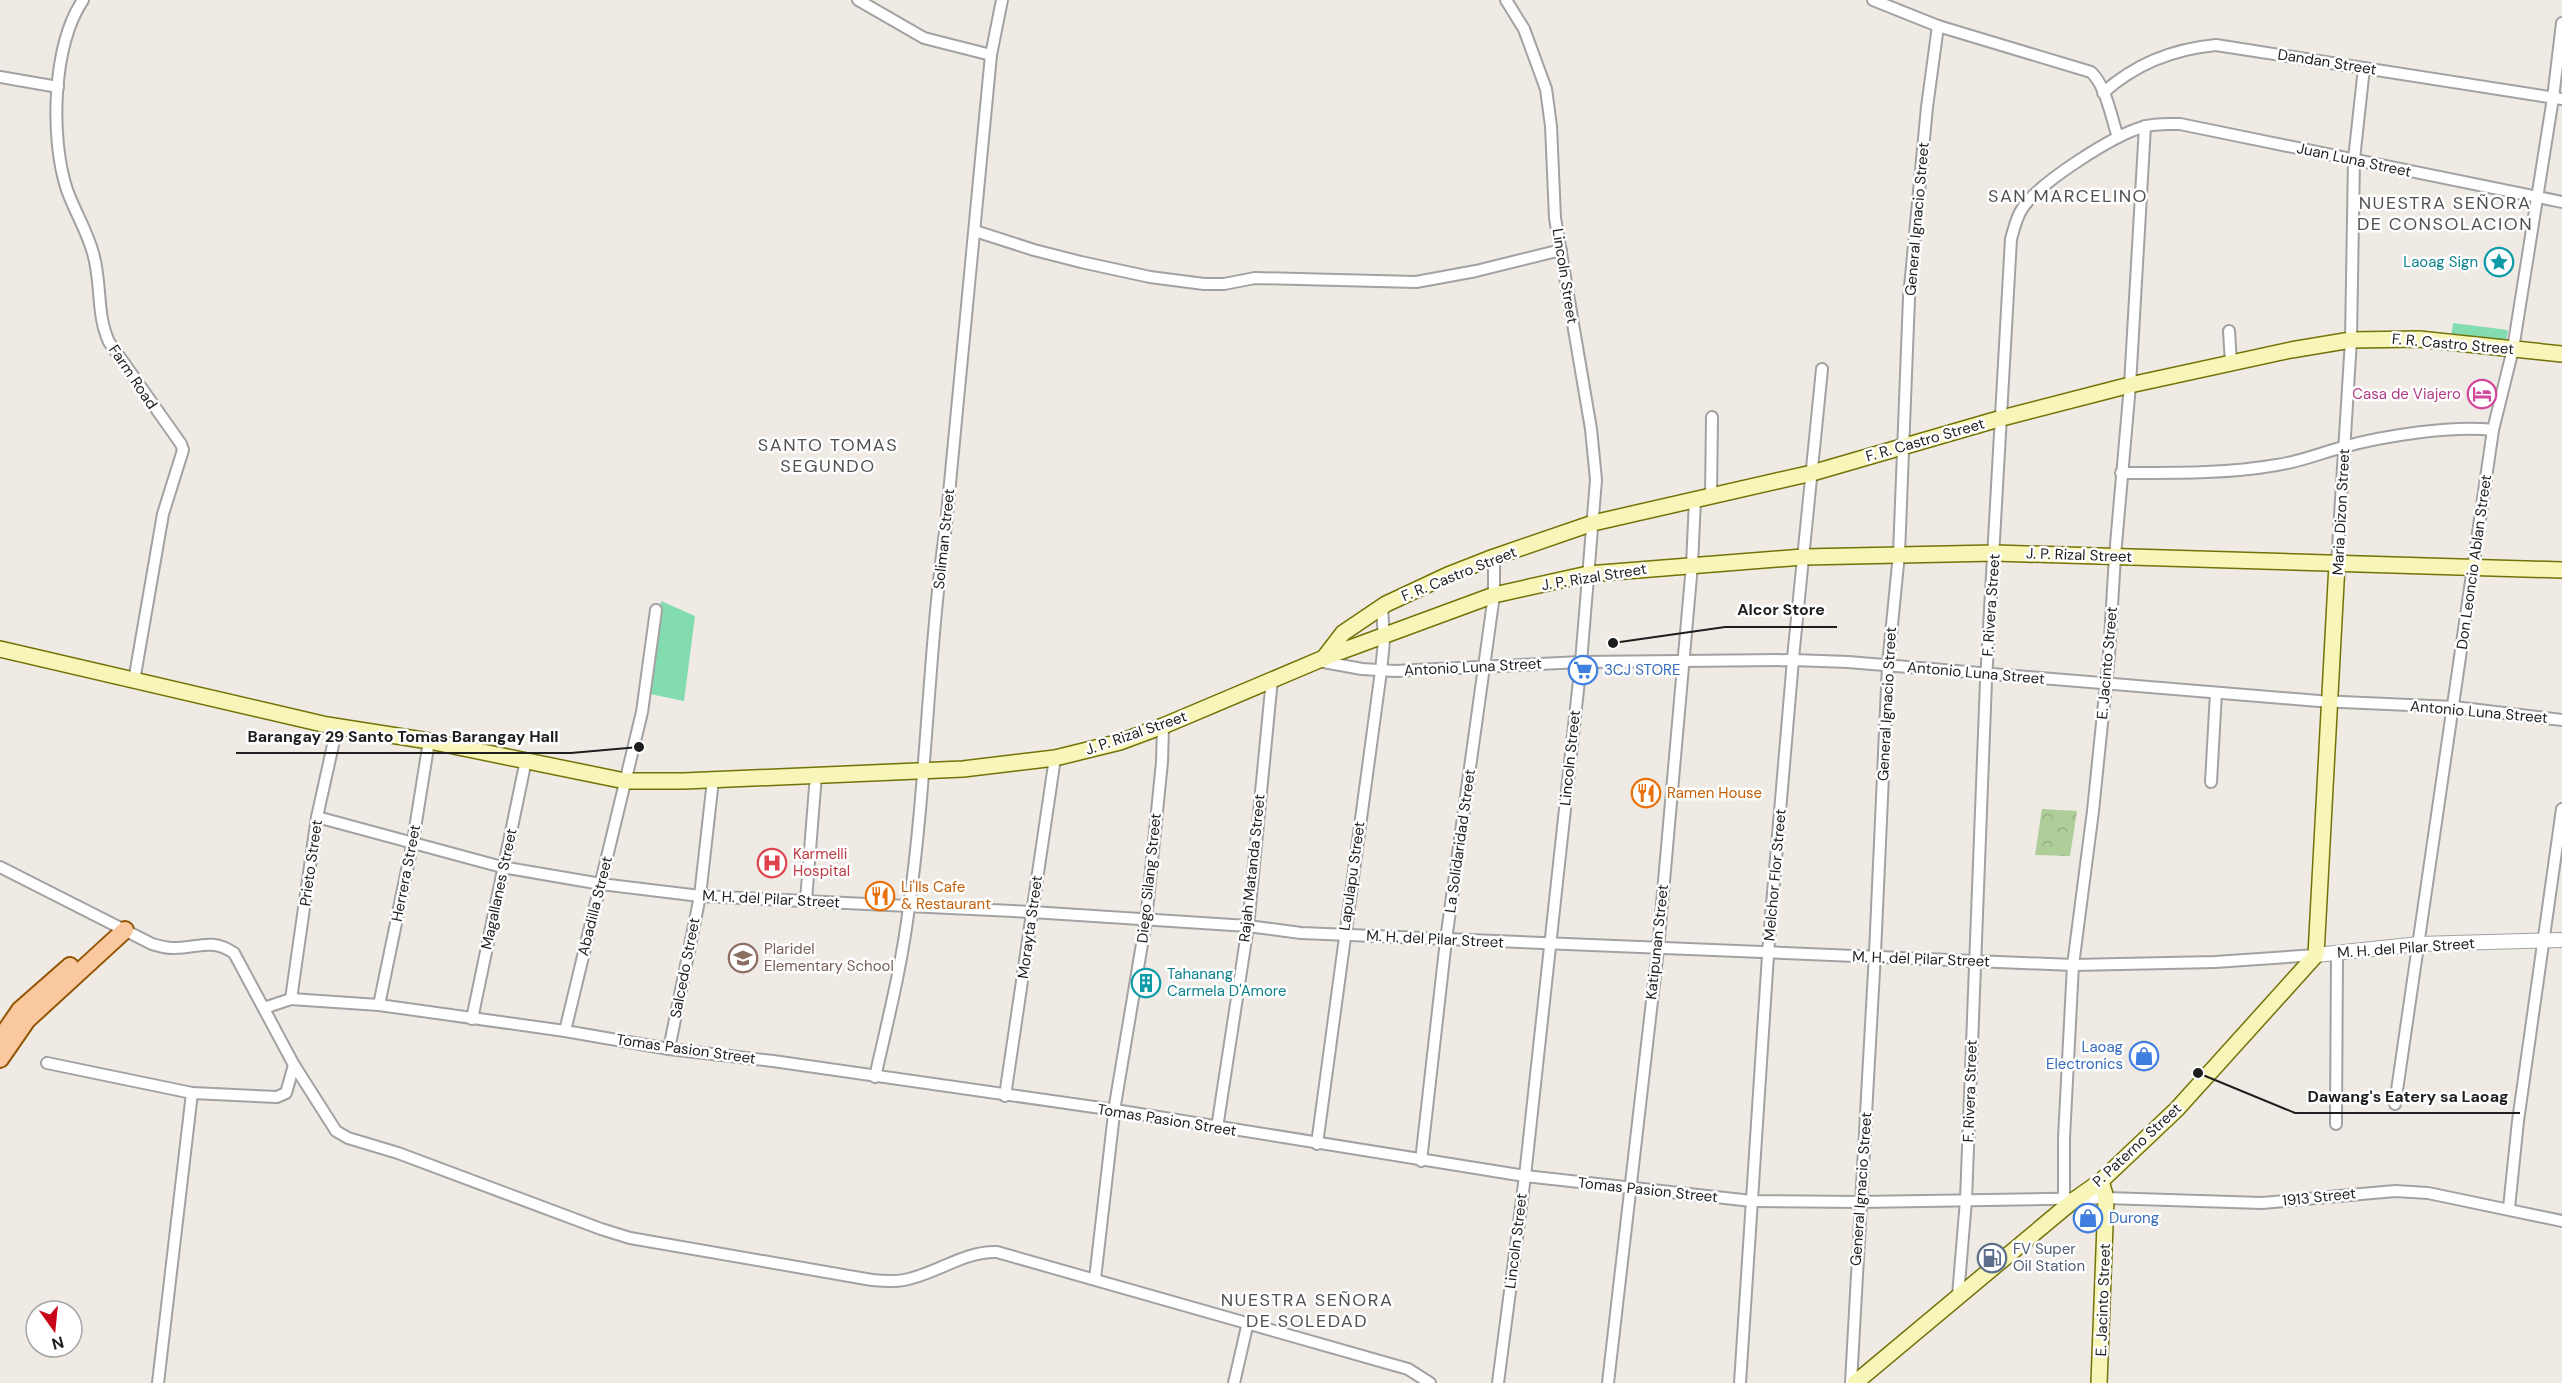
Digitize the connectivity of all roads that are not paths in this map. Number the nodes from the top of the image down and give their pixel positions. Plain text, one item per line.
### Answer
1 (83, 0) edge
2 (858, 0) edge
3 (1002, 0) edge
4 (1506, 0) edge
5 (1873, 0) edge
6 (2562, 23) edge
7 (1938, 26) junction
8 (991, 55) junction
9 (2364, 68) junction
10 (0, 77) edge
11 (58, 87) junction
12 (2103, 93) junction
13 (2557, 98) edge
14 (2145, 126) junction
15 (2118, 137) junction
16 (2354, 159) junction
17 (2537, 198) junction
18 (2562, 202) edge
19 (975, 231) junction
20 (1561, 250) junction
21 (2229, 331) dead end
22 (2351, 340) junction
23 (2513, 348) junction
24 (2562, 354) edge
25 (2231, 363) junction
26 (1822, 369) dead end
27 (2130, 385) junction
28 (1712, 417) dead end
29 (2002, 418) junction
30 (2493, 430) junction
31 (2345, 446) junction
32 (1902, 447) junction
33 (1812, 473) junction
34 (2121, 473) junction
35 (1711, 496) junction
36 (1695, 500) junction
37 (1593, 523) junction
38 (1995, 552) junction
39 (1899, 554) junction
40 (2115, 556) junction
41 (1494, 557) junction
42 (1803, 557) junction
43 (2337, 564) junction
44 (1692, 565) junction
45 (2474, 567) junction
46 (2562, 570) edge
47 (1588, 574) junction
48 (1494, 595) junction
49 (1382, 606) junction
50 (656, 610) dead end
51 (1384, 636) junction
52 (0, 649) edge
53 (1320, 660) junction
54 (1793, 660) junction
55 (1683, 661) junction
56 (1581, 662) junction
57 (1484, 665) junction
58 (1888, 665) junction
59 (1381, 671) junction
60 (1987, 674) junction
61 (1272, 679) junction
62 (134, 681) junction
63 (2104, 684) junction
64 (2216, 693) junction
65 (2330, 702) junction
66 (2454, 707) junction
67 (2562, 720) edge
68 (1163, 726) junction
69 (337, 727) junction
70 (429, 741) junction
71 (1055, 758) junction
72 (526, 760) junction
73 (924, 771) junction
74 (816, 776) junction
75 (625, 780) junction
76 (712, 780) junction
77 (2211, 782) dead end
78 (2562, 809) edge
79 (317, 817) junction
80 (413, 841) junction
81 (0, 867) edge
82 (502, 867) junction
83 (601, 884) junction
84 (700, 896) junction
85 (806, 900) junction
86 (909, 906) junction
87 (1032, 912) junction
88 (1146, 920) junction
89 (1248, 926) junction
90 (120, 928) junction
91 (1344, 935) junction
92 (1446, 940) junction
93 (2545, 940) junction
94 (2562, 940) edge
95 (1550, 944) junction
96 (2420, 944) junction
97 (1658, 949) junction
98 (2337, 953) junction
99 (1768, 954) junction
100 (2316, 956) junction
101 (1875, 958) junction
102 (1974, 960) junction
103 (2073, 965) junction
104 (291, 999) junction
105 (379, 1005) junction
106 (264, 1008) junction
107 (472, 1018) junction
108 (565, 1031) junction
109 (0, 1039) edge
110 (669, 1049) junction
111 (0, 1059) edge
112 (47, 1062) dead end
113 (294, 1065) junction
114 (876, 1077) junction
115 (192, 1093) junction
116 (1005, 1096) junction
117 (2395, 1104) dead end
118 (1115, 1110) junction
119 (2336, 1124) dead end
120 (1217, 1128) junction
121 (1317, 1144) junction
122 (1421, 1161) junction
123 (1525, 1176) junction
124 (2101, 1181) junction
125 (1629, 1188) junction
126 (2106, 1198) junction
127 (1966, 1200) junction
128 (2069, 1200) junction
129 (1752, 1201) junction
130 (1860, 1202) junction
131 (2509, 1208) junction
132 (2562, 1221) edge
133 (1095, 1279) junction
134 (1958, 1296) junction
135 (1248, 1322) junction
136 (158, 1383) edge
137 (1234, 1383) edge
138 (1431, 1383) edge
139 (1498, 1383) edge
140 (1608, 1383) edge
141 (1740, 1383) edge
142 (1853, 1383) edge
143 (2099, 1383) edge

1 - 11 street, Farm Road
2 - 8 street
3 - 8 street, Soliman Street
4 - 20 street, Lincoln Street
5 - 7 street
6 - 13 street, Don Leoncio Ablan Street
7 - 12 street
7 - 32 street, General Ignacio Street
8 - 19 street, Soliman Street
9 - 12 street, Dandan Street
9 - 13 street, Dandan Street
9 - 16 street, Maria Dizon Street
10 - 11 street
11 - 62 street, Farm Road
12 - 15 street
13 - 17 street, Don Leoncio Ablan Street
14 - 15 street, F. Rivera Street
14 - 16 street, Juan Luna Street
14 - 27 street, E. Jacinto Street
15 - 29 street, F. Rivera Street
16 - 17 street, Juan Luna Street
16 - 22 street, Maria Dizon Street
17 - 18 street, Juan Luna Street
17 - 23 street, Don Leoncio Ablan Street
19 - 20 street
19 - 73 street, Soliman Street
20 - 37 street, Lincoln Street
21 - 25 street
22 - 23 main road, F. R. Castro Street
22 - 25 main road, F. R. Castro Street
22 - 31 street, Maria Dizon Street
23 - 24 main road, F. R. Castro Street
23 - 30 street, Don Leoncio Ablan Street
25 - 27 main road, F. R. Castro Street
26 - 33 street, Melchor Flor Street
27 - 29 main road, F. R. Castro Street
27 - 34 street, E. Jacinto Street
28 - 35 street
29 - 32 main road, F. R. Castro Street
29 - 38 street, F. Rivera Street
30 - 31 street
30 - 45 street, Don Leoncio Ablan Street
31 - 34 street
31 - 43 street, Maria Dizon Street
32 - 33 main road, F. R. Castro Street
32 - 39 street, General Ignacio Street
33 - 35 main road, F. R. Castro Street
33 - 42 street, Melchor Flor Street
34 - 40 street, E. Jacinto Street
35 - 36 main road, F. R. Castro Street
36 - 37 main road, F. R. Castro Street
36 - 44 street, Katipunan Street
37 - 41 main road, F. R. Castro Street
37 - 47 street, Lincoln Street
38 - 39 main road, J. P. Rizal Street
38 - 40 main road, J. P. Rizal Street
38 - 60 street, F. Rivera Street
39 - 42 main road, J. P. Rizal Street
39 - 58 street, General Ignacio Street
40 - 43 main road, J. P. Rizal Street
40 - 63 street, E. Jacinto Street
41 - 48 street, La Solidaridad Street
41 - 49 main road, F. R. Castro Street
42 - 44 main road, J. P. Rizal Street
42 - 54 street, Melchor Flor Street
43 - 45 main road, J. P. Rizal Street
43 - 65 main road, Maria Dizon Street
44 - 47 main road, J. P. Rizal Street
44 - 55 street, Katipunan Street
45 - 46 main road, J. P. Rizal Street
45 - 66 street, Don Leoncio Ablan Street
47 - 48 main road, J. P. Rizal Street
47 - 56 street, Lincoln Street
48 - 51 main road, J. P. Rizal Street
48 - 57 street, La Solidaridad Street
49 - 51 street, Lapulapu Street
49 - 53 main road, F. R. Castro Street
50 - 75 street, Abadilla Street
51 - 53 main road, J. P. Rizal Street
51 - 59 street, Lapulapu Street
52 - 62 main road, J. P. Rizal Street
53 - 59 street, Antonio Luna Street
53 - 61 main road, J. P. Rizal Street
54 - 55 street, Antonio Luna Street
54 - 58 street, Antonio Luna Street
54 - 99 street, Melchor Flor Street
55 - 56 street, Antonio Luna Street
55 - 97 street, Katipunan Street
56 - 57 street, Antonio Luna Street
56 - 95 street, Lincoln Street
57 - 59 street, Antonio Luna Street
57 - 92 street, La Solidaridad Street
58 - 60 street, Antonio Luna Street
58 - 101 street, General Ignacio Street
59 - 91 street, Lapulapu Street
60 - 63 street, Antonio Luna Street
60 - 102 street, F. Rivera Street
61 - 68 main road, J. P. Rizal Street
61 - 89 street, Rajah Matanda Street
62 - 69 main road, J. P. Rizal Street
63 - 64 street, Antonio Luna Street
63 - 103 street, E. Jacinto Street
64 - 65 street, Antonio Luna Street
64 - 77 street
65 - 66 street, Antonio Luna Street
65 - 100 main road, Maria Dizon Street
66 - 67 street, Antonio Luna Street
66 - 96 street, Don Leoncio Ablan Street
68 - 71 main road, J. P. Rizal Street
68 - 88 street, Diego Silang Street
69 - 70 main road, J. P. Rizal Street
69 - 79 street, Prieto Street
70 - 72 main road, J. P. Rizal Street
70 - 80 street, Herrera Street
71 - 73 main road, J. P. Rizal Street
71 - 87 street, Morayta Street
72 - 75 main road, J. P. Rizal Street
72 - 82 street, Magallanes Street
73 - 74 main road, J. P. Rizal Street
73 - 86 street, Soliman Street
74 - 76 main road, J. P. Rizal Street
74 - 85 street
75 - 76 main road, J. P. Rizal Street
75 - 83 street, Abadilla Street
76 - 84 street, Salcedo Street
78 - 93 street
79 - 80 street, M. H. del Pilar Street
79 - 104 street, Prieto Street
80 - 82 street, M. H. del Pilar Street
80 - 105 street, Herrera Street
81 - 90 street
82 - 83 street, M. H. del Pilar Street
82 - 107 street, Magallanes Street
83 - 84 street, M. H. del Pilar Street
83 - 108 street, Abadilla Street
84 - 85 street, M. H. del Pilar Street
84 - 110 street, Salcedo Street
85 - 86 street, M. H. del Pilar Street
86 - 87 street, M. H. del Pilar Street
86 - 114 street, Soliman Street
87 - 88 street, M. H. del Pilar Street
87 - 116 street, Morayta Street
88 - 89 street, M. H. del Pilar Street
88 - 118 street, Diego Silang Street
89 - 91 street, M. H. del Pilar Street
89 - 120 street, Rajah Matanda Street
90 - 106 street
90 - 109 main road
90 - 111 main road
91 - 92 street, M. H. del Pilar Street
91 - 121 street, Lapulapu Street
92 - 95 street, M. H. del Pilar Street
92 - 122 street, La Solidaridad Street
93 - 94 street, M. H. del Pilar Street
93 - 96 street, M. H. del Pilar Street
93 - 131 street
95 - 97 street, M. H. del Pilar Street
95 - 123 street, Lincoln Street
96 - 98 street, M. H. del Pilar Street
96 - 117 street, Don Leoncio Ablan Street
97 - 99 street, M. H. del Pilar Street
97 - 125 street, Katipunan Street
98 - 100 street, M. H. del Pilar Street
98 - 119 street
99 - 101 street, M. H. del Pilar Street
99 - 129 street, Melchor Flor Street
100 - 103 street, M. H. del Pilar Street
100 - 124 main road, P. Paterno Street
101 - 102 street, M. H. del Pilar Street
101 - 130 street, General Ignacio Street
102 - 103 street, M. H. del Pilar Street
102 - 127 street, F. Rivera Street
103 - 128 street, E. Jacinto Street
104 - 105 street, Tomas Pasion Street
104 - 106 street, Tomas Pasion Street
105 - 107 street, Tomas Pasion Street
106 - 113 street
107 - 108 street, Tomas Pasion Street
108 - 110 street, Tomas Pasion Street
110 - 114 street, Tomas Pasion Street
112 - 115 street
113 - 115 street
113 - 133 street
114 - 116 street, Tomas Pasion Street
115 - 136 street
116 - 118 street, Tomas Pasion Street
118 - 120 street, Tomas Pasion Street
118 - 133 street, Diego Silang Street
120 - 121 street, Tomas Pasion Street
121 - 122 street, Tomas Pasion Street
122 - 123 street, Tomas Pasion Street
123 - 125 street, Tomas Pasion Street
123 - 139 street, Lincoln Street
124 - 126 main road, E. Jacinto Street
124 - 128 main road, P. Paterno Street
125 - 129 street, Tomas Pasion Street
125 - 140 street, Katipunan Street
126 - 128 street, 1913 Street
126 - 131 street, 1913 Street
126 - 143 main road, E. Jacinto Street
127 - 128 street, Tomas Pasion Street
127 - 130 street, Tomas Pasion Street
127 - 134 street, F. Rivera Street
128 - 134 main road, P. Paterno Street
129 - 130 street, Tomas Pasion Street
129 - 141 street, Melchor Flor Street
130 - 142 street, General Ignacio Street
131 - 132 street, 1913 Street
133 - 135 street
134 - 142 main road, P. Paterno Street
135 - 137 street
135 - 138 street

